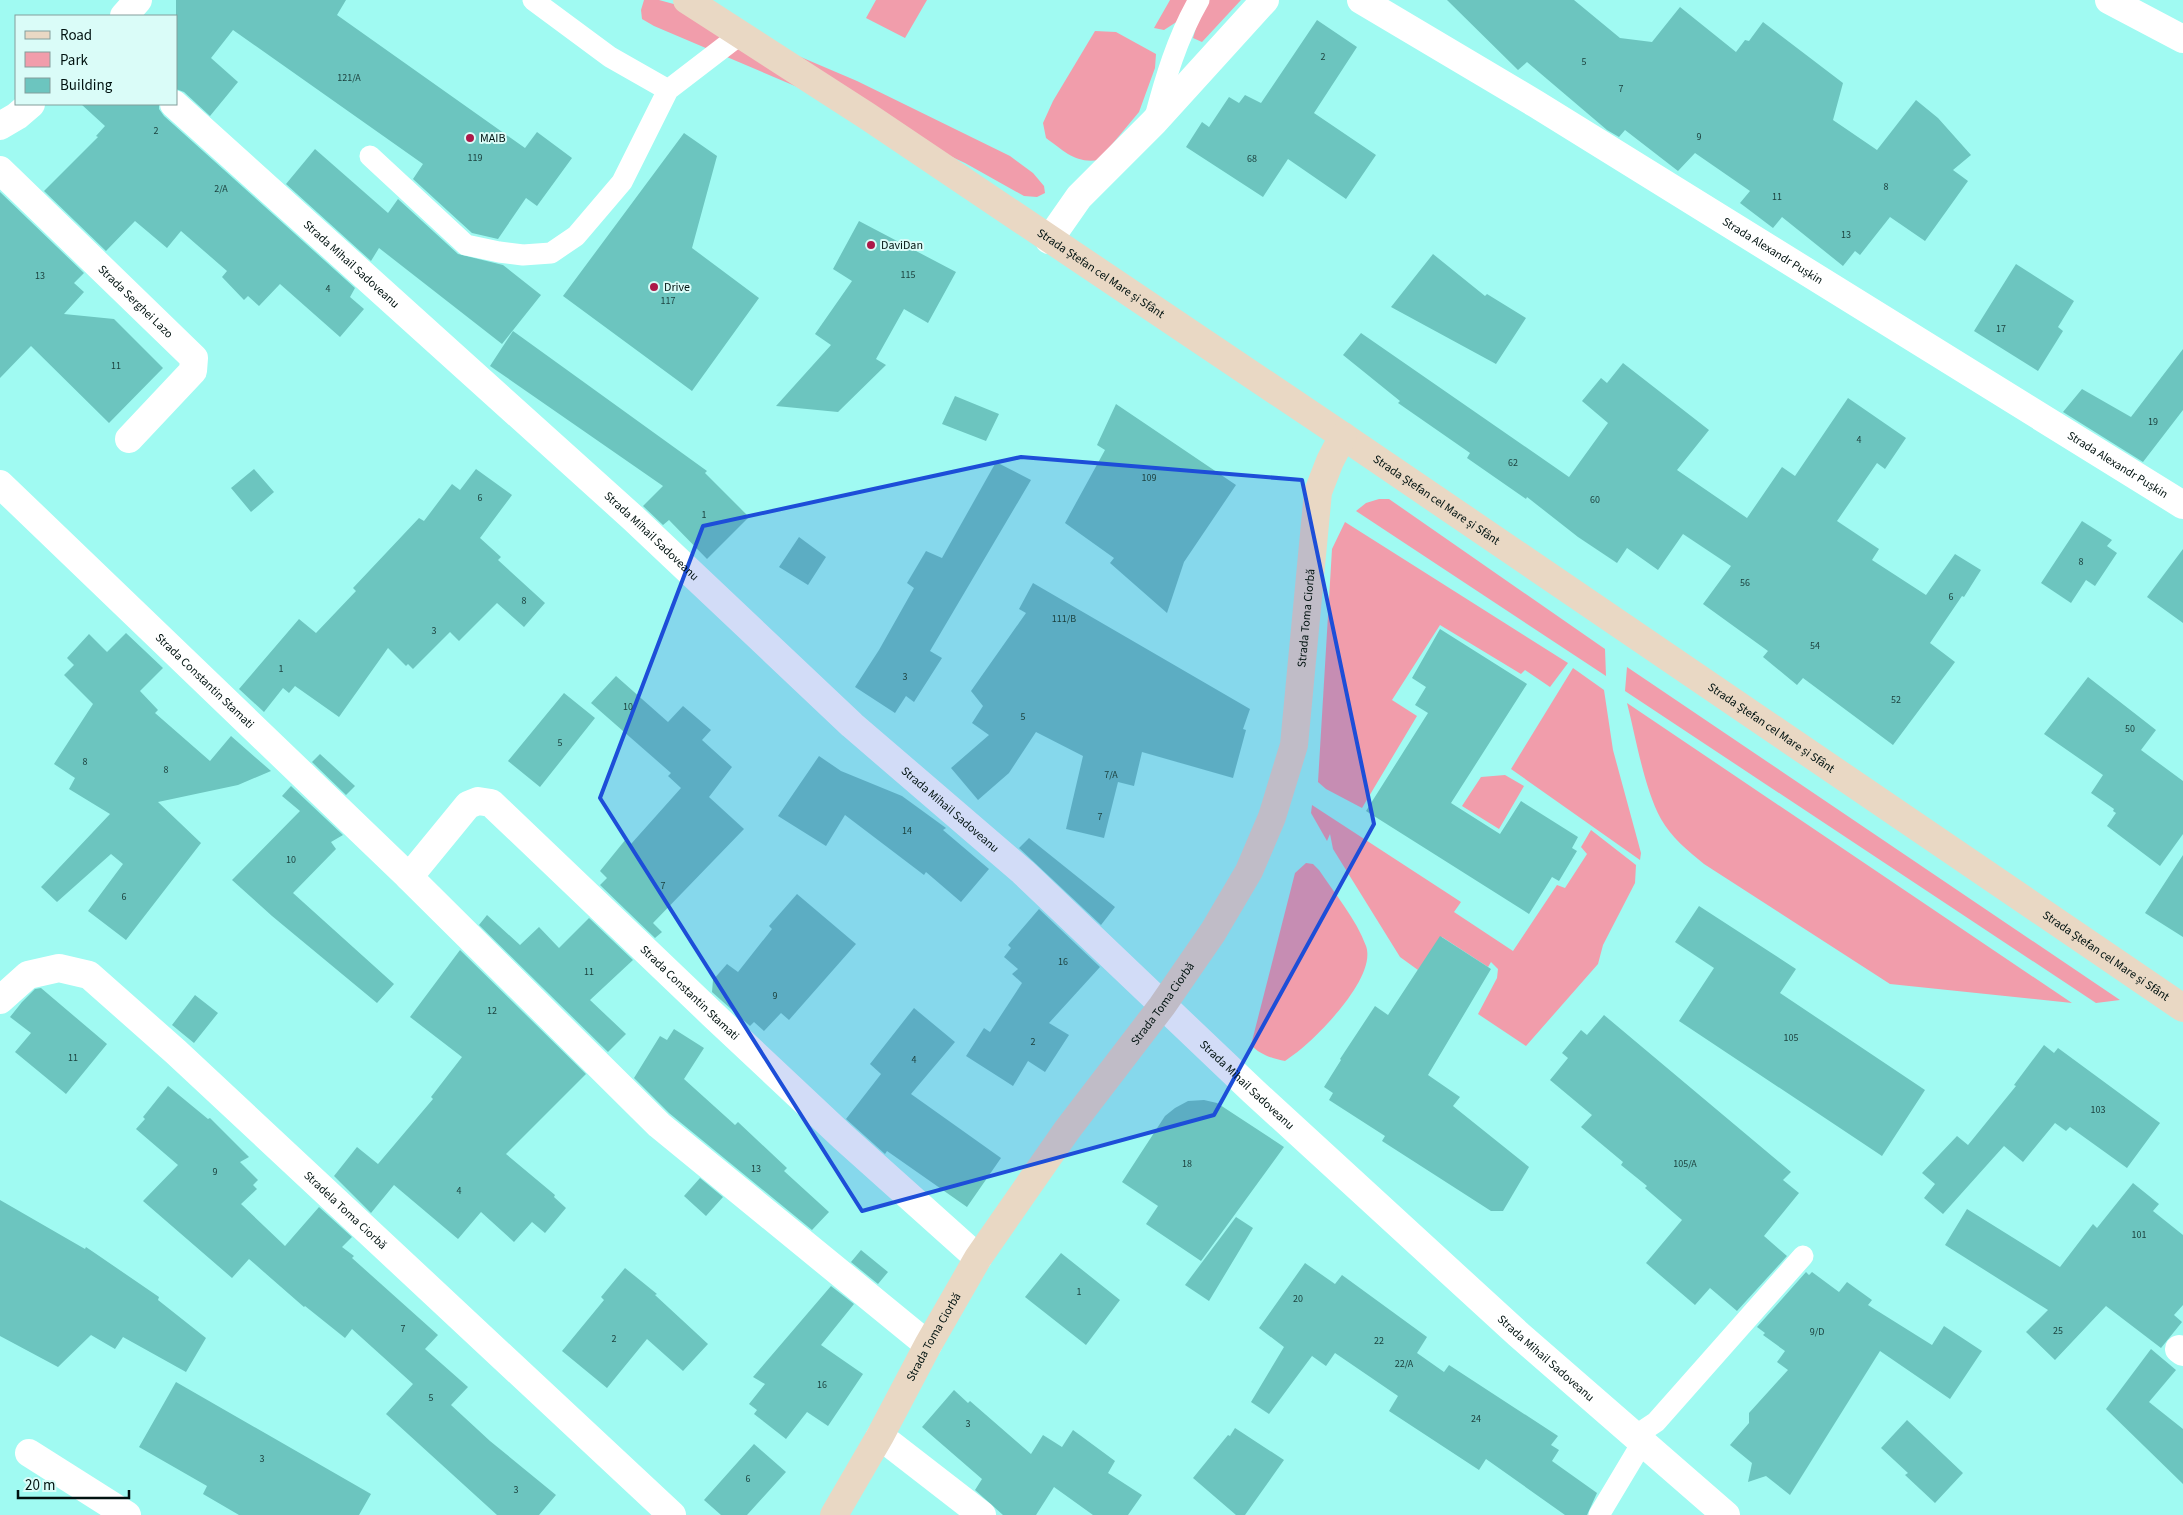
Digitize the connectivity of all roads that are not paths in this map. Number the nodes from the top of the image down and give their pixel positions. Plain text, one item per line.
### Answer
1 (138, 0) edge
2 (533, 0) edge
3 (687, 0) edge
4 (1199, 0) edge
5 (1264, 0) edge
6 (1361, 0) edge
7 (2110, 0) edge
8 (125, 15) edge
9 (742, 34) junction
10 (2183, 39) edge
11 (668, 90) junction
12 (30, 105) edge
13 (175, 105) edge
14 (1154, 122) junction
15 (0, 126) edge
16 (370, 156) dead end
17 (0, 170) edge
18 (1050, 240) junction
19 (1343, 436) junction
20 (129, 439) dead end
21 (0, 484) edge
22 (2183, 505) edge
23 (409, 877) junction
24 (0, 1000) edge
25 (1162, 1006) junction
26 (2183, 1008) edge
27 (1803, 1256) dead end
28 (978, 1258) junction
29 (928, 1345) junction
30 (880, 1436) junction
31 (1639, 1439) junction
32 (29, 1453) dead end
33 (127, 1515) edge
34 (672, 1515) edge
35 (834, 1515) edge
36 (982, 1515) edge
37 (1599, 1515) edge
38 (1726, 1515) edge

1 - 8 street
2 - 11 lane
3 - 9 street, Strada Ștefan cel Mare și Sfânt
4 - 14 lane
5 - 14 street
6 - 22 street, Strada Alexandr Pușkin
7 - 10 street
9 - 11 lane
9 - 18 street, Strada Ștefan cel Mare și Sfânt
11 - 16 lane
12 - 15 street
13 - 25 street, Strada Mihail Sadoveanu
14 - 18 street
17 - 20 street, Strada Serghei Lazo
18 - 19 street, Strada Ștefan cel Mare și Sfânt
19 - 25 street, Strada Toma Ciorbă
19 - 26 street, Strada Ștefan cel Mare și Sfânt
21 - 23 street, Strada Constantin Stamati
23 - 28 street, Strada Constantin Stamati
23 - 29 street, Strada Constantin Stamati
24 - 34 street, Stradela Toma Ciorbă
25 - 28 street, Strada Toma Ciorbă
25 - 31 street, Strada Mihail Sadoveanu
27 - 31 lane
28 - 29 street, Strada Toma Ciorbă
29 - 30 street, Strada Toma Ciorbă
30 - 35 street, Strada Toma Ciorbă
30 - 36 street
31 - 37 lane
31 - 38 street, Strada Mihail Sadoveanu
32 - 33 street

